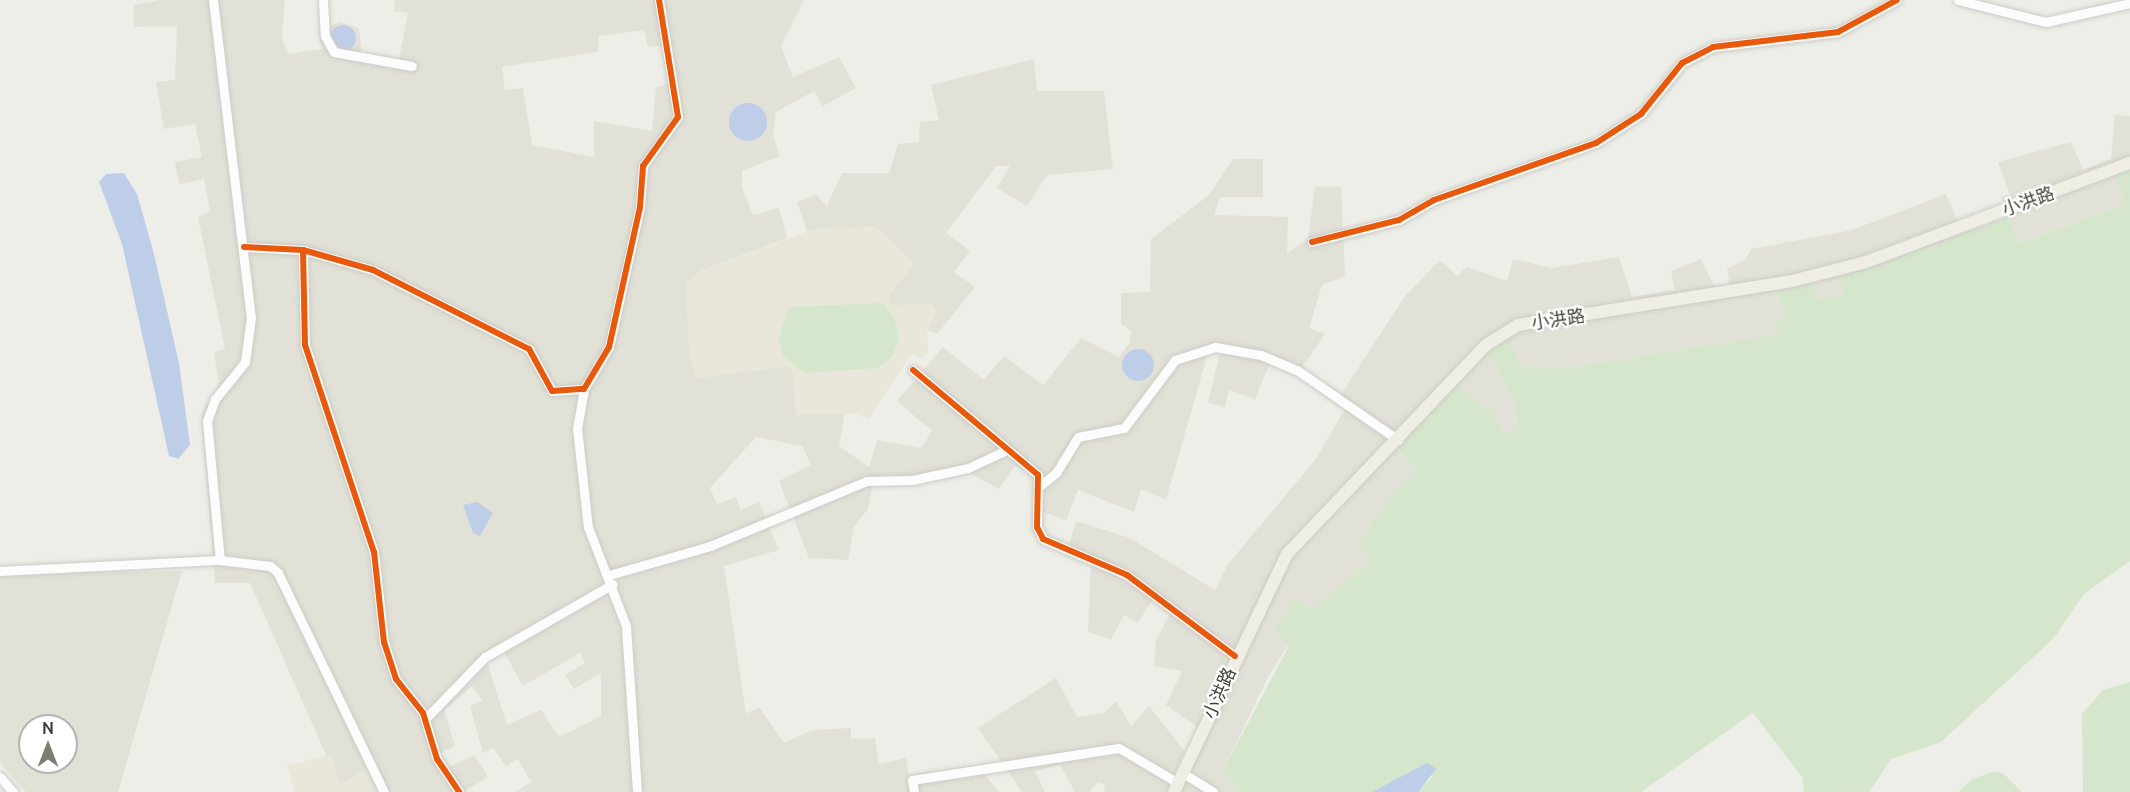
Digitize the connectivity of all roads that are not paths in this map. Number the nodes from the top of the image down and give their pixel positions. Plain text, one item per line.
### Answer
1 (213, 0) edge
2 (323, 0) edge
3 (659, 0) edge
4 (1897, 0) edge
5 (1958, 0) edge
6 (2130, 3) edge
7 (412, 66) dead end
8 (2130, 163) edge
9 (1312, 242) dead end
10 (244, 247) junction
11 (303, 250) junction
12 (913, 370) dead end
13 (584, 389) junction
14 (1398, 440) junction
15 (1004, 451) junction
16 (1041, 485) junction
17 (220, 560) junction
18 (0, 571) edge
19 (611, 580) junction
20 (1235, 656) junction
21 (426, 718) junction
22 (0, 777) edge
23 (1178, 783) edge
24 (13, 792) edge
25 (384, 792) edge
26 (459, 792) edge
27 (638, 792) edge
28 (914, 792) edge
29 (1214, 792) edge

1 - 10 street
2 - 7 street
3 - 13 street
4 - 9 street
5 - 6 street
8 - 14 main road, 小洪路
10 - 11 street
10 - 17 street
11 - 13 street
11 - 21 street
12 - 15 street
13 - 19 street
14 - 16 street
14 - 20 main road, 小洪路
15 - 16 street
15 - 19 street
16 - 20 street
17 - 18 street
17 - 25 street
19 - 21 street
19 - 27 street
20 - 23 main road, 小洪路
21 - 26 street
22 - 24 street
23 - 28 street
23 - 29 street

